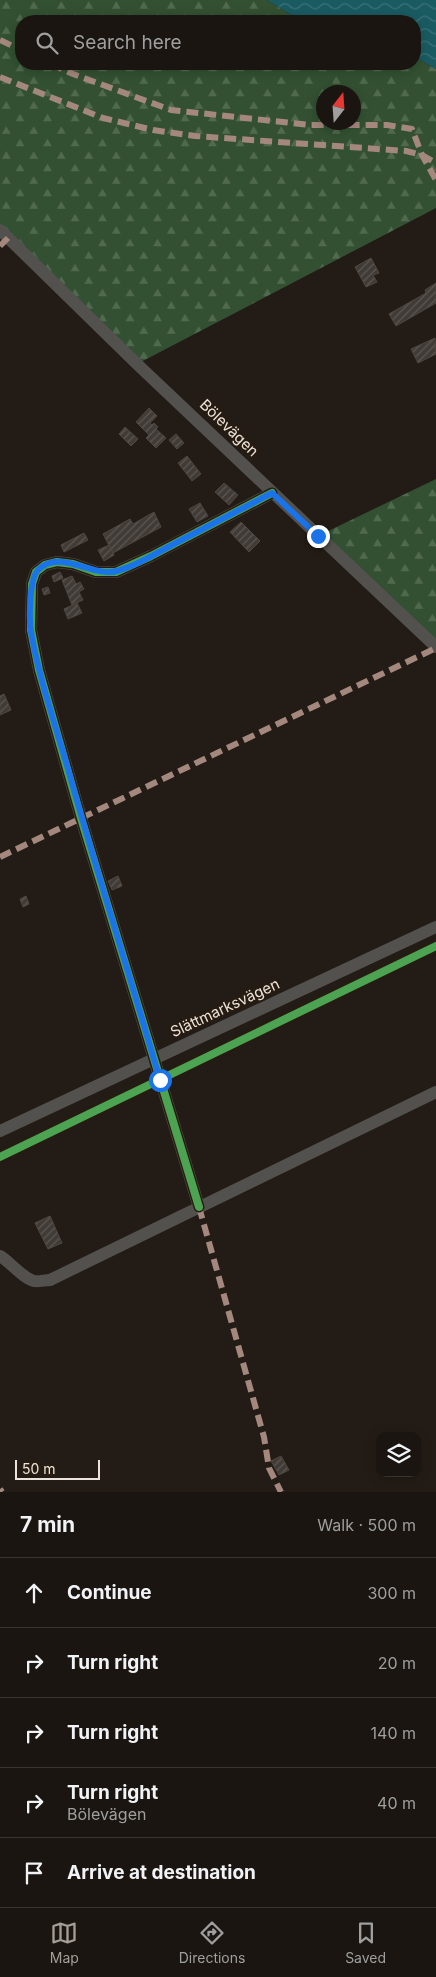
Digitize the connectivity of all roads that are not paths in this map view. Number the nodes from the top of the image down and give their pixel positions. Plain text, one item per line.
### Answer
1 (0, 230) edge
2 (272, 493) junction
3 (436, 647) edge
4 (436, 927) edge
5 (154, 1059) junction
6 (436, 1092) edge
7 (0, 1131) edge
8 (199, 1207) junction
9 (0, 1256) edge

1 - 2 street, Bölevägen
2 - 3 street, Bölevägen
2 - 5 street
4 - 5 street, Slättmarksvägen
5 - 7 street, Slättmarksvägen
5 - 8 street
6 - 8 street
8 - 9 street

